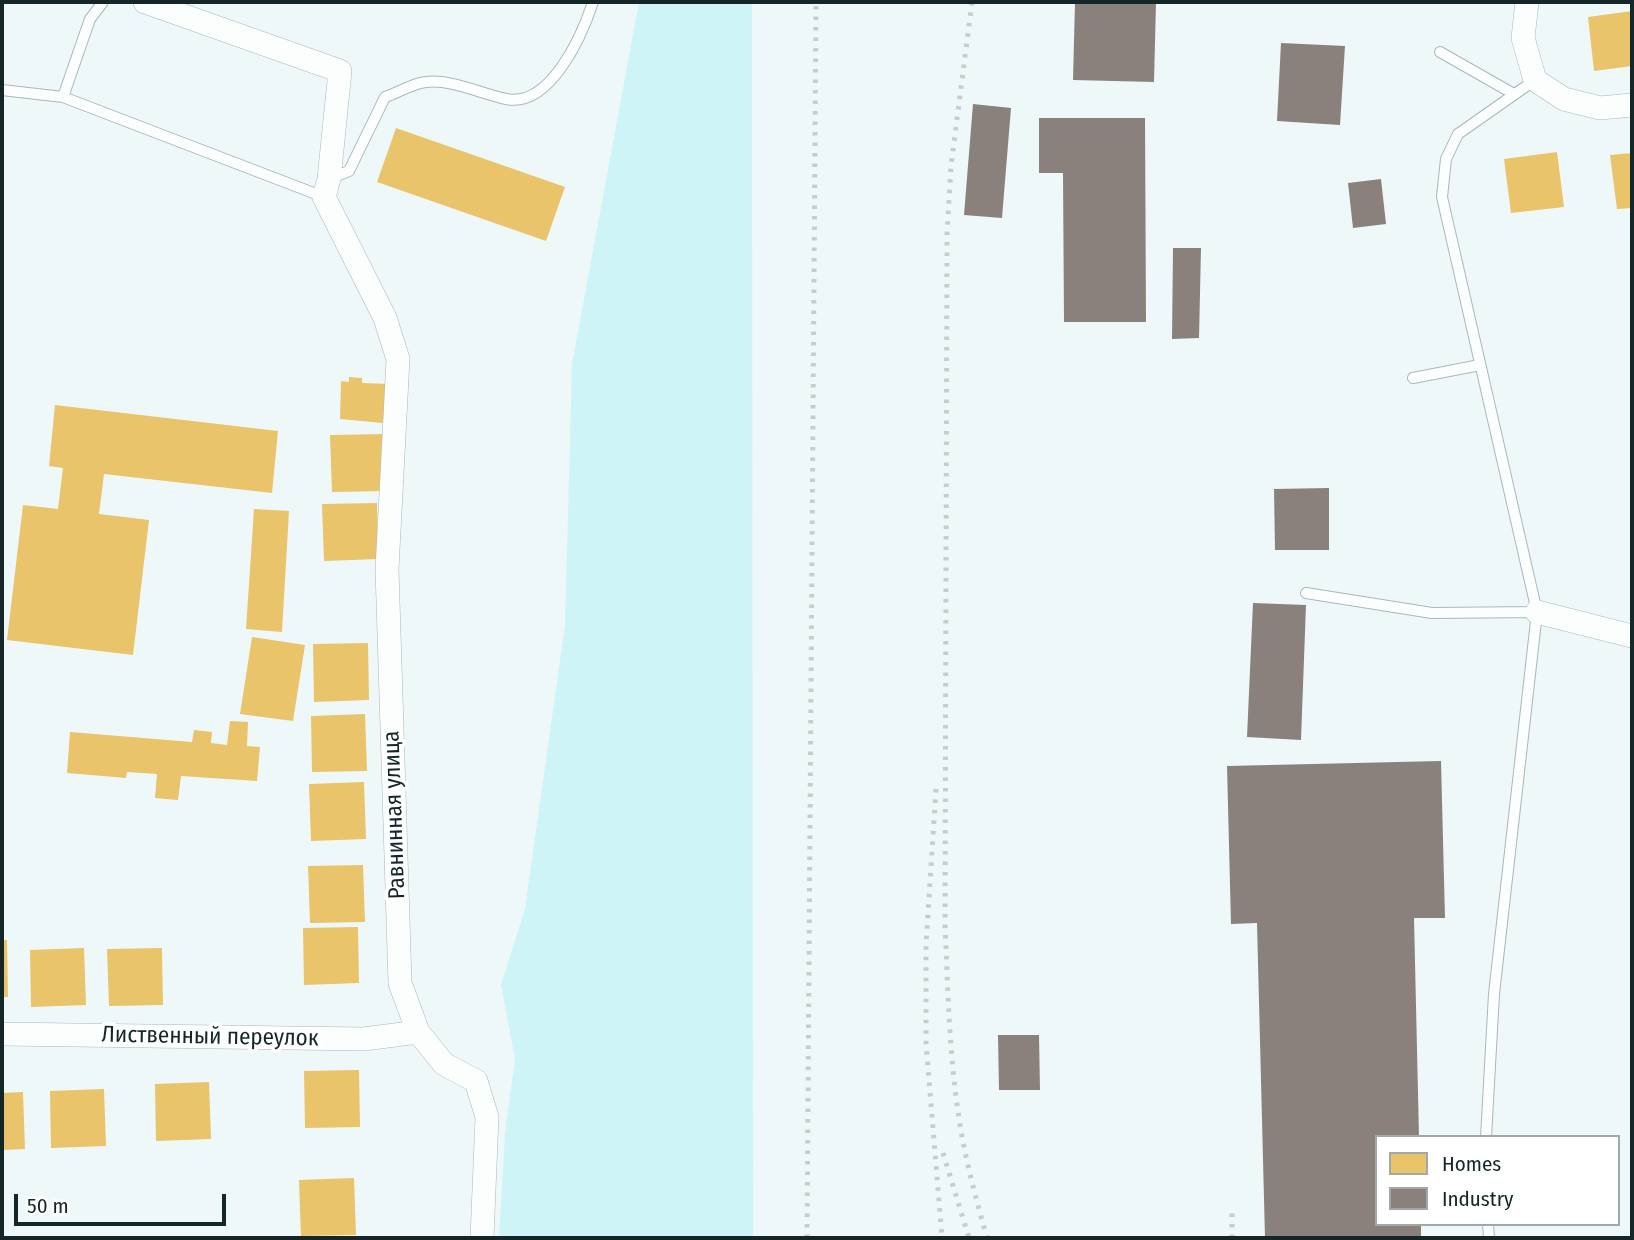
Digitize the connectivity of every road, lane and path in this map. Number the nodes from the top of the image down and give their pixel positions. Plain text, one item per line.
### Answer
1 (103, 2) edge
2 (145, 2) edge
3 (593, 2) edge
4 (1527, 2) edge
5 (1440, 52) dead end
6 (1535, 80) junction
7 (2, 90) edge
8 (1514, 94) junction
9 (63, 97) junction
10 (1632, 105) edge
11 (326, 188) junction
12 (1480, 365) junction
13 (1413, 378) dead end
14 (1306, 593) dead end
15 (1537, 612) junction
16 (1632, 636) edge
17 (418, 1032) junction
18 (2, 1034) edge
19 (1486, 1135) edge
20 (482, 1238) edge

1 - 9 lane
2 - 11 street
3 - 11 lane
4 - 6 street
5 - 8 lane
6 - 8 lane
6 - 10 street
7 - 9 lane
8 - 12 lane
9 - 11 lane
11 - 17 street, Равнинная улица
12 - 13 lane
12 - 15 lane
14 - 15 lane
15 - 16 street
15 - 19 lane
17 - 18 street, Лиственный переулок
17 - 20 street, Равнинная улица

